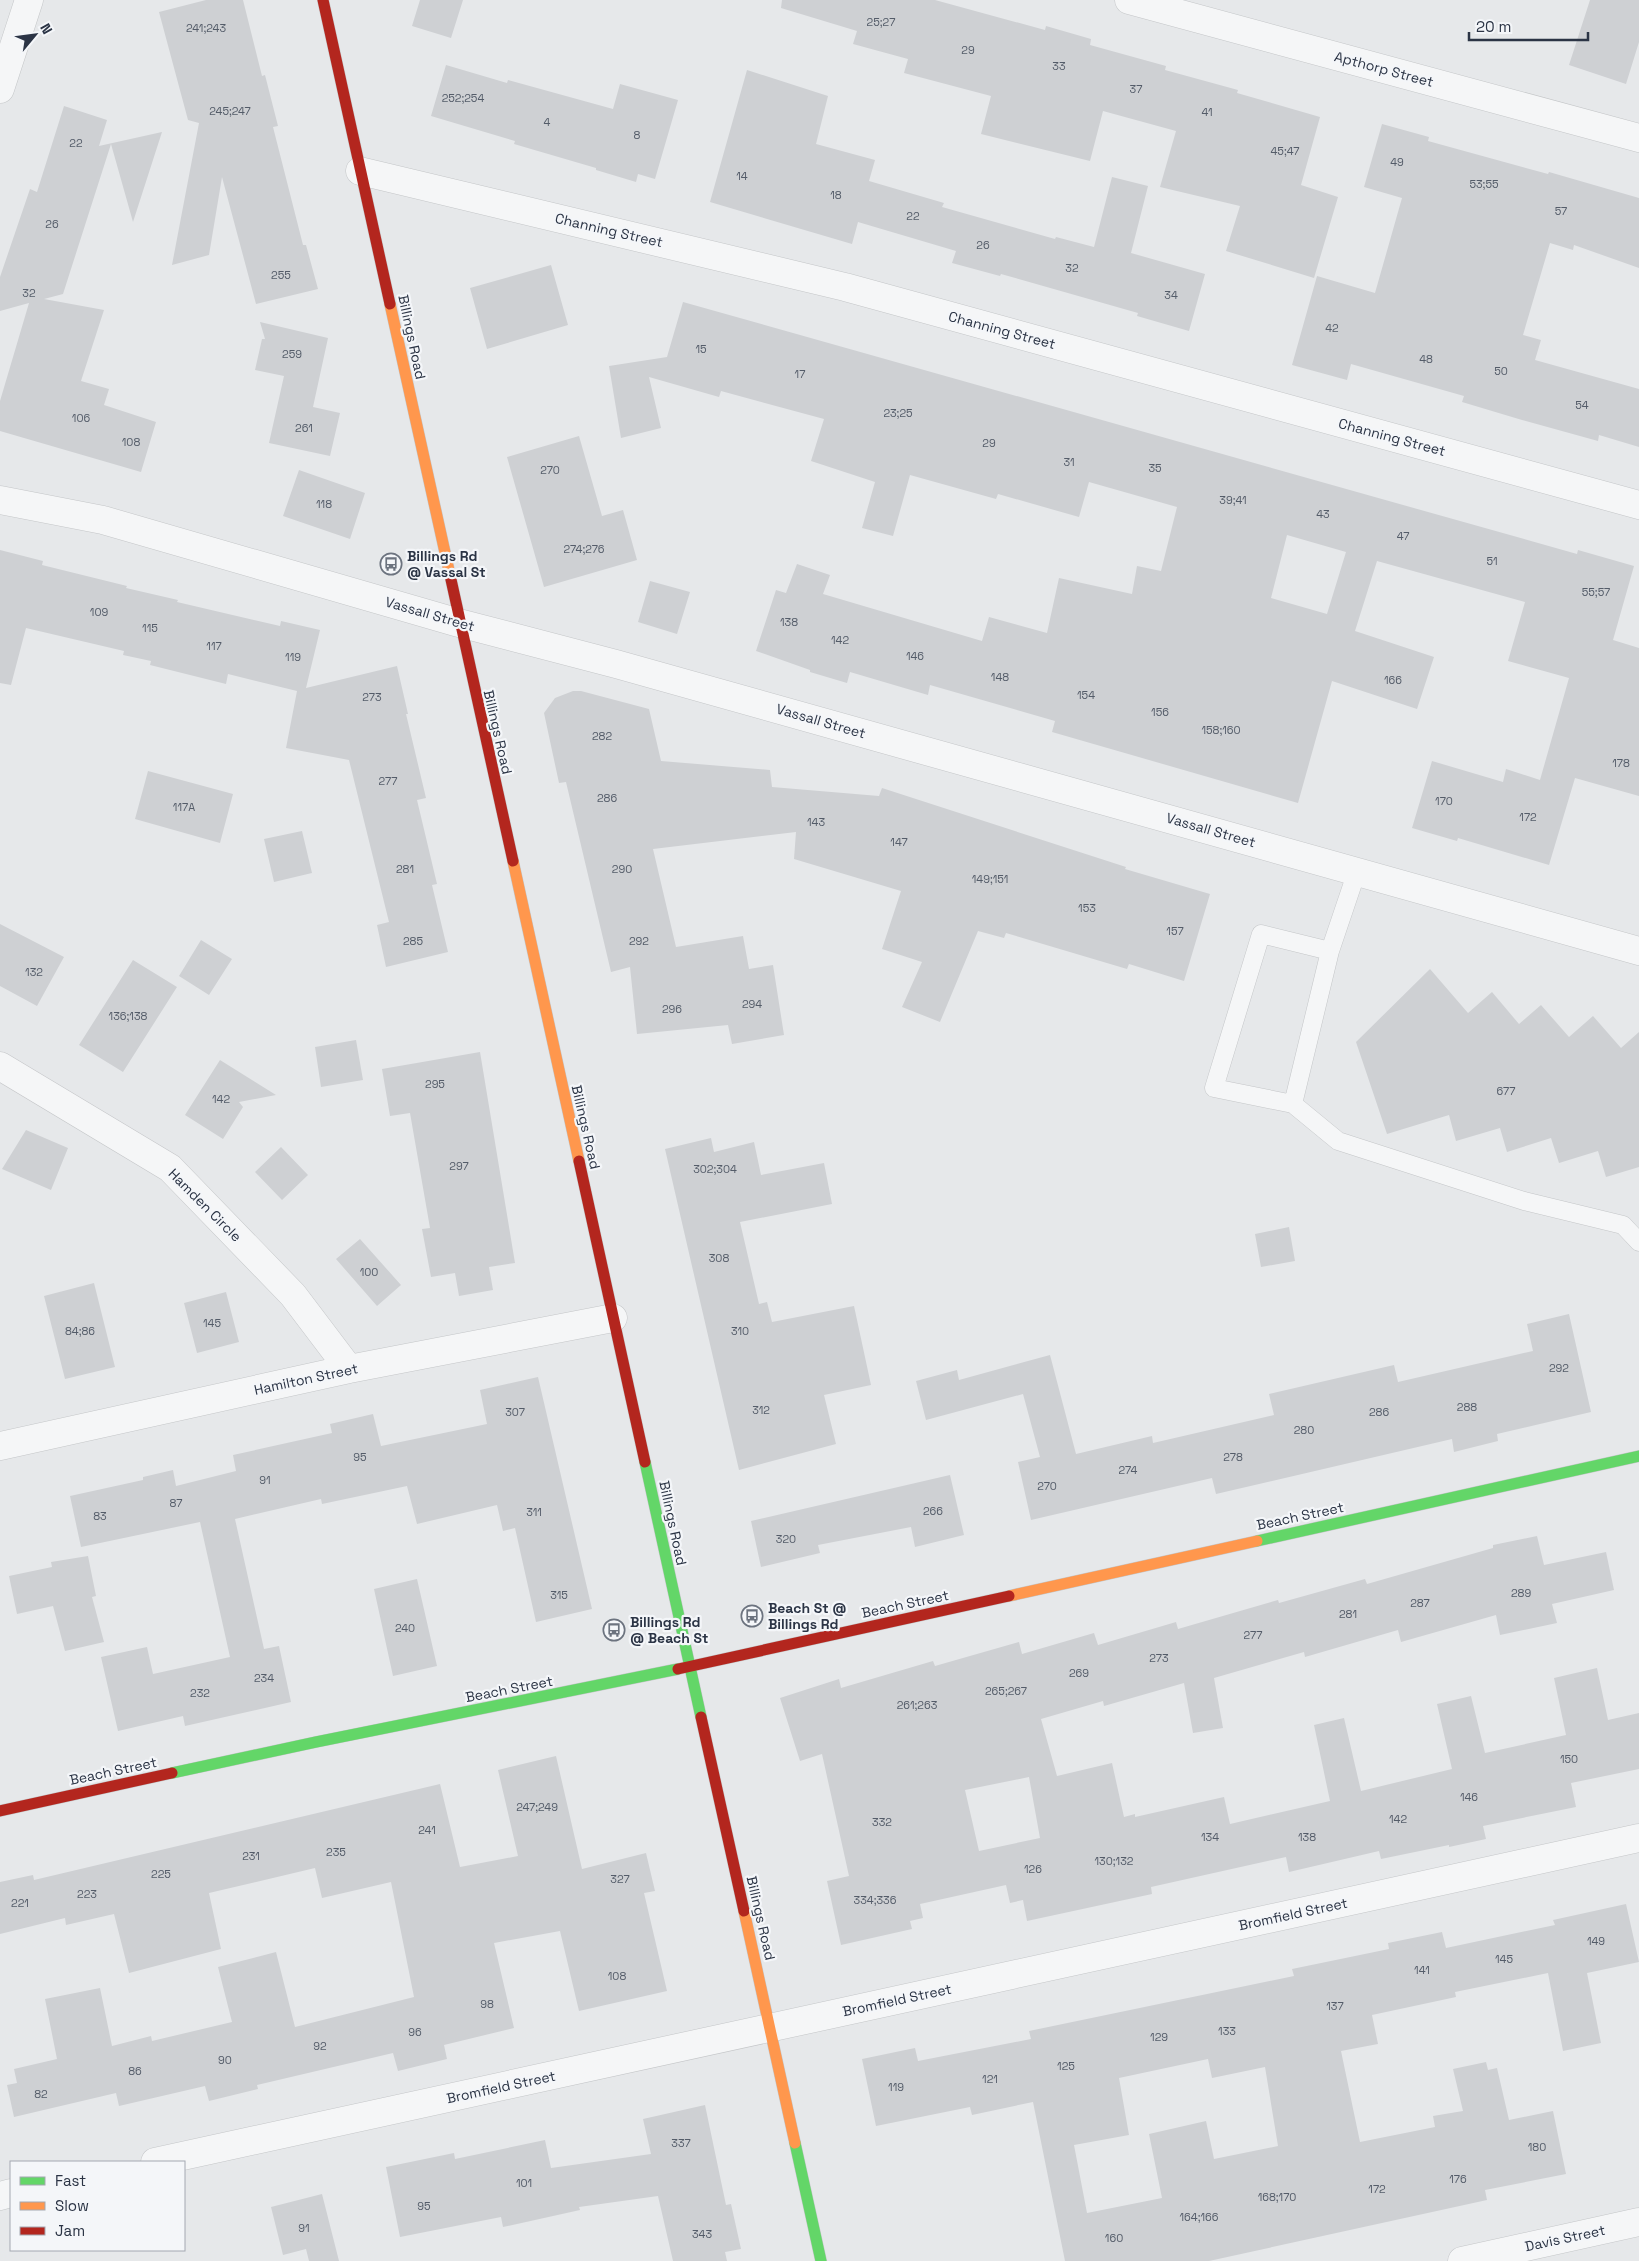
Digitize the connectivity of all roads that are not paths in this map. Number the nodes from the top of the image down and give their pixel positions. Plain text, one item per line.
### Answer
1 (29, 0) edge
2 (323, 0) edge
3 (1129, 0) edge
4 (0, 89) edge
5 (1639, 138) edge
6 (360, 171) junction
7 (0, 500) edge
8 (1639, 505) edge
9 (459, 623) junction
10 (1358, 871) junction
11 (1330, 951) junction
12 (1639, 951) edge
13 (0, 1066) edge
14 (1293, 1104) junction
15 (1639, 1242) edge
16 (613, 1318) junction
17 (349, 1369) junction
18 (0, 1446) edge
19 (1639, 1456) edge
20 (692, 1666) junction
21 (0, 1811) edge
22 (1639, 1838) edge
23 (771, 2028) junction
24 (160, 2161) edge
25 (1639, 2222) edge
26 (821, 2261) edge
27 (1462, 2261) edge

1 - 4 street
2 - 6 street, Billings Road
3 - 5 street, Apthorp Street
6 - 8 street, Channing Street
6 - 9 street, Billings Road
7 - 9 street, Vassall Street
9 - 10 street, Vassall Street
9 - 16 street, Billings Road
10 - 11 lane
10 - 12 street, Vassall Street
11 - 14 lane
11 - 14 lane
13 - 17 street, Hamden Circle
14 - 15 lane
16 - 17 street, Hamilton Street
16 - 20 street, Billings Road
17 - 18 street, Hamilton Street
19 - 20 street, Beach Street
20 - 21 street, Beach Street
20 - 23 street, Billings Road
22 - 23 street, Bromfield Street
23 - 24 street, Bromfield Street
23 - 26 street, Billings Road
25 - 27 street, Davis Street

